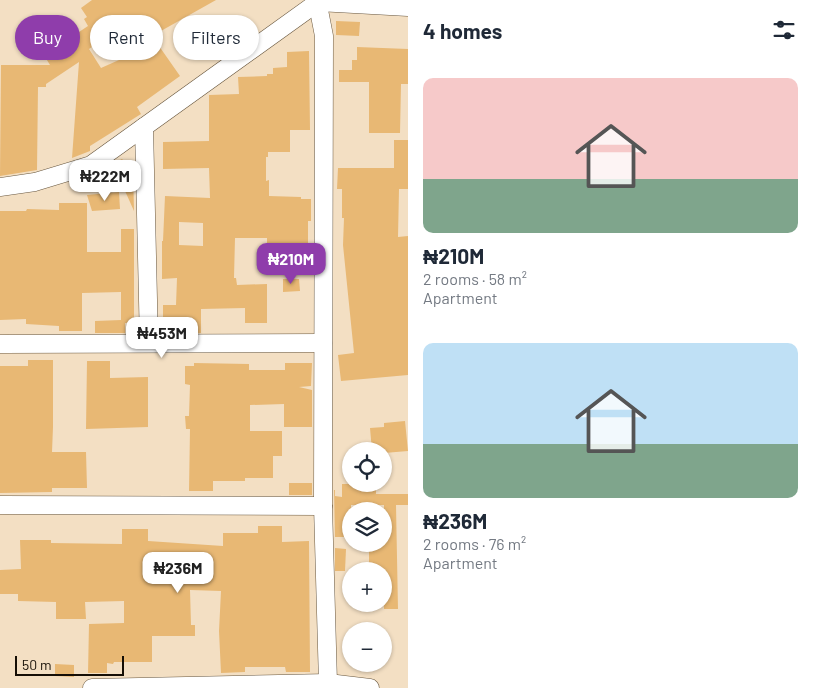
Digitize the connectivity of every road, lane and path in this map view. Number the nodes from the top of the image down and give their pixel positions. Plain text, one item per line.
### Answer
1 (318, 1) edge
2 (408, 7) edge
3 (144, 127) junction
4 (0, 187) edge
5 (323, 342) junction
6 (150, 343) junction
7 (0, 344) edge
8 (0, 505) edge
9 (323, 506) junction
10 (328, 683) junction
11 (92, 688) edge
12 (370, 688) edge

1 - 2 street
1 - 3 street
1 - 5 street
3 - 4 street
3 - 6 street
5 - 6 street
5 - 9 street
6 - 7 street
8 - 9 street
9 - 10 street
10 - 11 street
10 - 12 street

